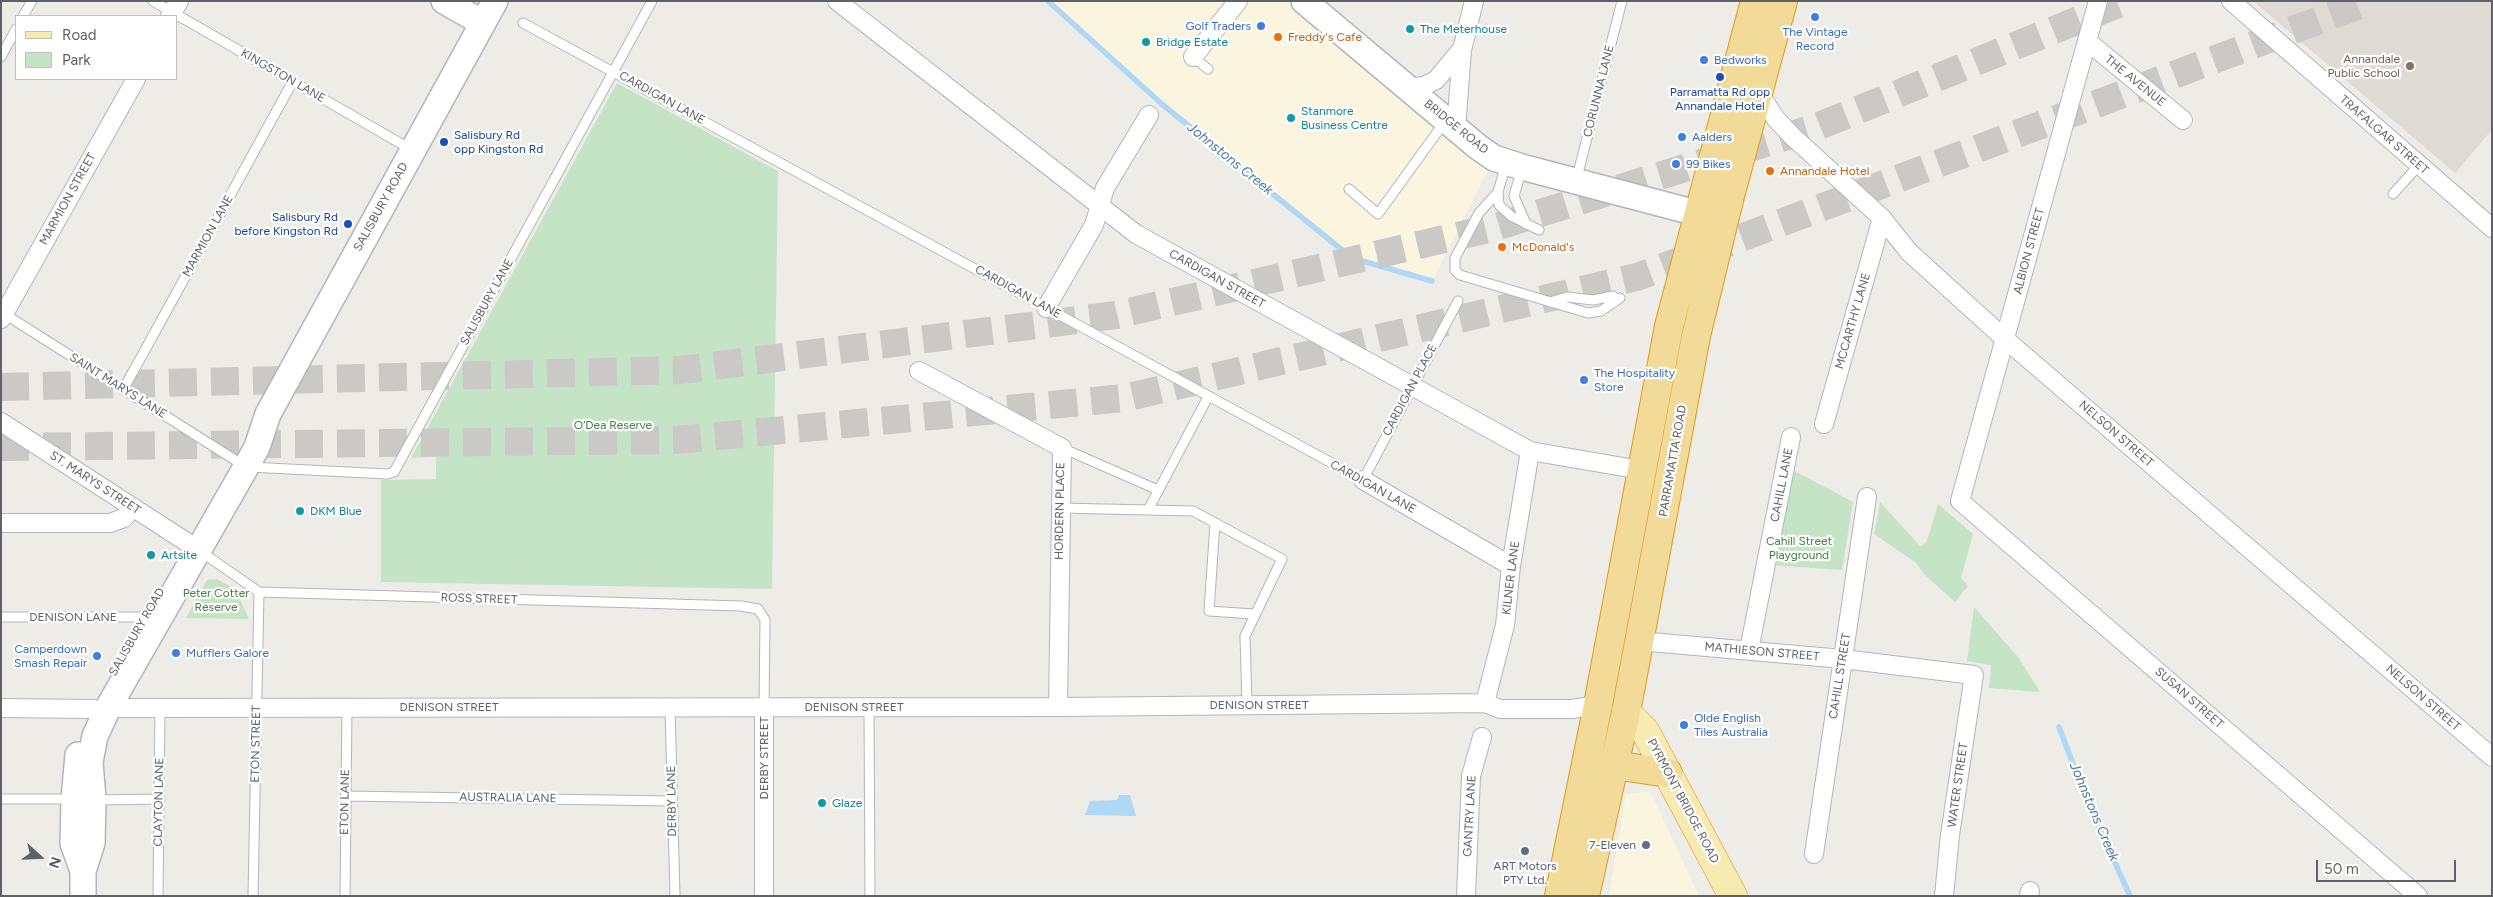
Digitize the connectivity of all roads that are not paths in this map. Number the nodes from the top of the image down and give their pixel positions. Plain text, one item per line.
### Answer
1 (32, 1) edge
2 (152, 1) edge
3 (444, 1) edge
4 (495, 1) edge
5 (652, 1) edge
6 (837, 1) edge
7 (1238, 1) edge
8 (1474, 1) edge
9 (1622, 1) edge
10 (1755, 1) edge
11 (1783, 1) edge
12 (2098, 1) edge
13 (2231, 1) edge
14 (1315, 5) edge
15 (174, 10) edge
16 (24, 15) edge
17 (483, 23) junction
18 (523, 23) dead end
19 (15, 31) edge
20 (2087, 41) junction
21 (1462, 50) junction
22 (1193, 56) joint
23 (1, 57) edge
24 (1208, 69) dead end
25 (613, 72) junction
26 (135, 80) edge
27 (293, 81) junction
28 (1408, 88) junction
29 (1759, 92) junction
30 (1149, 115) dead end
31 (2183, 120) dead end
32 (1451, 125) junction
33 (413, 150) junction
34 (1514, 165) junction
35 (2418, 165) junction
36 (1576, 181) junction
37 (1349, 189) dead end
38 (1498, 192) junction
39 (2393, 194) dead end
40 (1100, 205) junction
41 (1711, 216) junction
42 (1882, 218) junction
43 (1526, 224) junction
44 (2492, 228) edge
45 (1539, 230) dead end
46 (1458, 301) dead end
47 (1550, 302) junction
48 (1046, 308) junction
49 (2, 315) edge
50 (2005, 339) junction
51 (919, 370) dead end
52 (1412, 386) junction
53 (123, 390) junction
54 (1208, 397) junction
55 (1824, 424) dead end
56 (5, 426) edge
57 (1791, 437) dead end
58 (1062, 448) junction
59 (1530, 451) junction
60 (241, 463) junction
61 (1642, 470) junction
62 (1363, 480) junction
63 (1158, 490) junction
64 (1867, 497) dead end
65 (1960, 501) joint
66 (133, 507) junction
67 (1059, 508) junction
68 (1148, 510) junction
69 (1, 523) edge
70 (1215, 523) junction
71 (194, 547) junction
72 (1511, 566) junction
73 (259, 592) junction
74 (1254, 614) junction
75 (1, 617) edge
76 (145, 617) junction
77 (765, 620) joint
78 (1639, 641) junction
79 (1749, 650) junction
80 (1843, 659) junction
81 (1974, 675) joint
82 (1485, 703) junction
83 (1247, 705) junction
84 (1598, 706) junction
85 (347, 707) junction
86 (670, 707) junction
87 (869, 707) junction
88 (1058, 707) junction
89 (1, 708) edge
90 (101, 708) junction
91 (160, 708) junction
92 (256, 708) junction
93 (764, 708) junction
94 (1626, 712) junction
95 (1482, 737) dead end
96 (2492, 757) edge
97 (1614, 765) junction
98 (1668, 773) junction
99 (345, 796) junction
100 (1, 799) edge
101 (84, 799) junction
102 (160, 799) junction
103 (672, 801) junction
104 (1814, 854) dead end
105 (83, 896) edge
106 (158, 896) edge
107 (253, 896) edge
108 (344, 896) edge
109 (674, 896) edge
110 (764, 896) edge
111 (870, 896) edge
112 (1466, 896) edge
113 (1559, 896) edge
114 (1585, 896) edge
115 (1733, 896) edge
116 (1944, 896) edge
117 (2418, 896) edge

1 - 16 lane
2 - 15 lane, KINGSTON LANE
3 - 17 main road
4 - 17 main road, SALISBURY ROAD
5 - 25 lane, SALISBURY LANE
6 - 40 street, CARDIGAN STREET
7 - 22 street
8 - 21 street
9 - 36 lane, CORUNNA LANE
10 - 41 highway, PARRAMATTA ROAD
11 - 29 highway, PARRAMATTA ROAD
12 - 20 street, ALBION STREET
13 - 35 street, TRAFALGAR STREET
14 - 28 main road, BRIDGE ROAD
15 - 27 lane, KINGSTON LANE
17 - 33 main road, SALISBURY ROAD
18 - 25 lane, CARDIGAN LANE
19 - 23 lane
20 - 31 street, THE AVENUE
20 - 50 street, ALBION STREET
21 - 28 street
21 - 32 street
22 - 24 lane
25 - 48 lane, CARDIGAN LANE
25 - 60 lane, SALISBURY LANE
26 - 49 street, MARMION STREET
27 - 33 lane, KINGSTON LANE
27 - 53 lane, MARMION LANE
28 - 32 main road, BRIDGE ROAD
29 - 41 highway, PARRAMATTA ROAD
29 - 42 street, NELSON STREET
30 - 40 street
32 - 34 main road, BRIDGE ROAD
32 - 37 lane
33 - 60 main road, SALISBURY ROAD
34 - 36 main road, BRIDGE ROAD
34 - 38 lane
34 - 43 lane
35 - 39 lane
35 - 44 street, TRAFALGAR STREET
36 - 41 main road, BRIDGE ROAD
38 - 43 lane
38 - 47 lane
40 - 48 street
40 - 52 street, CARDIGAN STREET
41 - 61 highway, PARRAMATTA ROAD
41 - 78 highway, PARRAMATTA ROAD
42 - 50 street, NELSON STREET
42 - 55 street, MCCARTHY LANE
43 - 45 lane
46 - 52 lane, CARDIGAN PLACE
47 - 47 lane
48 - 54 lane, CARDIGAN LANE
49 - 53 lane, SAINT MARYS LANE
50 - 65 street, ALBION STREET
50 - 96 street, NELSON STREET
51 - 58 street, HORDERN PLACE
52 - 59 street, CARDIGAN STREET
52 - 62 lane, CARDIGAN PLACE
53 - 60 lane, SAINT MARYS LANE
54 - 62 lane, CARDIGAN LANE
54 - 63 lane
56 - 66 street, ST. MARYS STREET
57 - 79 street, CAHILL LANE
58 - 63 lane
58 - 67 street, HORDERN PLACE
59 - 61 street, CARDIGAN STREET
59 - 72 street, KILNER LANE
60 - 71 main road, SALISBURY ROAD
61 - 84 highway, PARRAMATTA ROAD
62 - 72 street, CARDIGAN LANE
63 - 68 lane
64 - 80 street, CAHILL STREET
65 - 117 street, SUSAN STREET
66 - 69 street
66 - 71 street, ST. MARYS STREET
67 - 68 lane
67 - 88 street, HORDERN PLACE
68 - 70 lane
70 - 74 lane
70 - 74 lane
71 - 73 lane
71 - 76 main road, SALISBURY ROAD
71 - 90 main road, SALISBURY ROAD
72 - 82 street, KILNER LANE
73 - 77 lane, ROSS STREET
73 - 92 lane, ETON STREET
74 - 83 lane
75 - 76 lane, DENISON LANE
76 - 90 main road, SALISBURY ROAD
77 - 93 lane, DERBY STREET
78 - 79 street, MATHIESON STREET
78 - 94 highway, PARRAMATTA ROAD
79 - 80 street, MATHIESON STREET
80 - 81 street, MATHIESON STREET
80 - 104 street, CAHILL STREET
81 - 116 street, WATER STREET
82 - 83 street, DENISON STREET
82 - 84 street, DENISON STREET
83 - 88 street, DENISON STREET
84 - 94 highway
84 - 113 highway, PARRAMATTA ROAD
85 - 86 street, DENISON STREET
85 - 92 street, DENISON STREET
85 - 99 lane, ETON LANE
86 - 93 street, DENISON STREET
86 - 103 lane, DERBY LANE
87 - 88 street, DENISON STREET
87 - 93 street, DENISON STREET
87 - 111 lane
89 - 90 street, DENISON STREET
90 - 91 street, DENISON STREET
90 - 101 main road, SALISBURY ROAD
91 - 92 street, DENISON STREET
91 - 102 lane, CLAYTON LANE
92 - 107 lane, ETON STREET
93 - 110 street, DERBY STREET
94 - 97 highway, PARRAMATTA ROAD
94 - 98 main road, PYRMONT BRIDGE ROAD
95 - 112 street, GANTRY LANE
97 - 98 highway
97 - 114 highway, PARRAMATTA ROAD
98 - 115 main road, PYRMONT BRIDGE ROAD
99 - 103 lane, AUSTRALIA LANE
99 - 108 lane, ETON LANE
100 - 101 lane
101 - 102 lane
101 - 105 main road, SALISBURY ROAD
102 - 106 lane, CLAYTON LANE
103 - 109 lane, DERBY LANE

